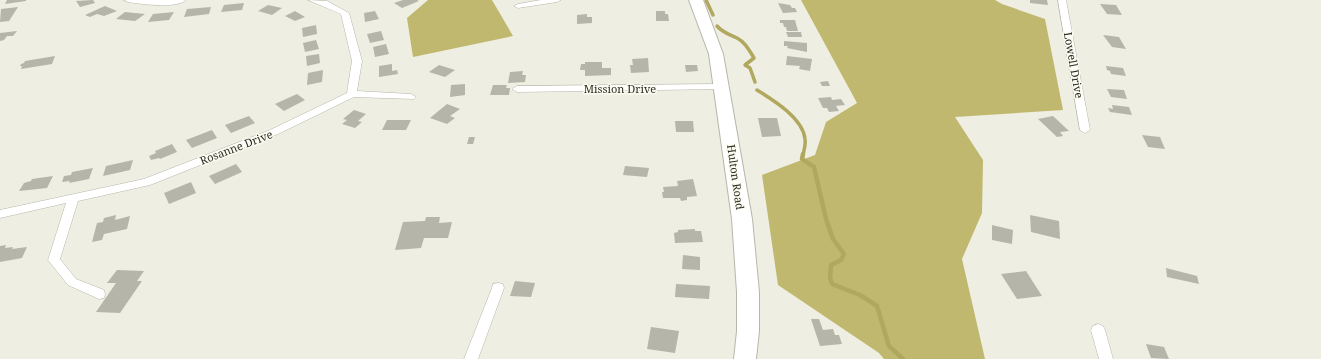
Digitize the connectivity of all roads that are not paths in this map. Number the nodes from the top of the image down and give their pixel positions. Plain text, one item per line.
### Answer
1 (128, 0) edge
2 (182, 0) edge
3 (312, 0) edge
4 (336, 0) edge
5 (557, 0) edge
6 (696, 0) edge
7 (1062, 0) edge
8 (324, 3) junction
9 (518, 6) dead end
10 (723, 88) junction
11 (517, 89) dead end
12 (352, 94) junction
13 (410, 97) dead end
14 (1085, 130) dead end
15 (73, 199) junction
16 (0, 214) edge
17 (498, 288) dead end
18 (99, 294) dead end
19 (1098, 330) dead end
20 (471, 359) edge
21 (745, 359) edge
22 (1106, 359) edge

1 - 2 street
3 - 8 street
4 - 8 street
5 - 9 street
6 - 10 main road, Hulton Road
7 - 14 street, Lowell Drive
8 - 12 street
10 - 11 street, Mission Drive
10 - 21 main road, Hulton Road
12 - 13 street
12 - 15 street, Rosanne Drive
15 - 16 street, Rosanne Drive
15 - 18 street
17 - 20 street
19 - 22 street

